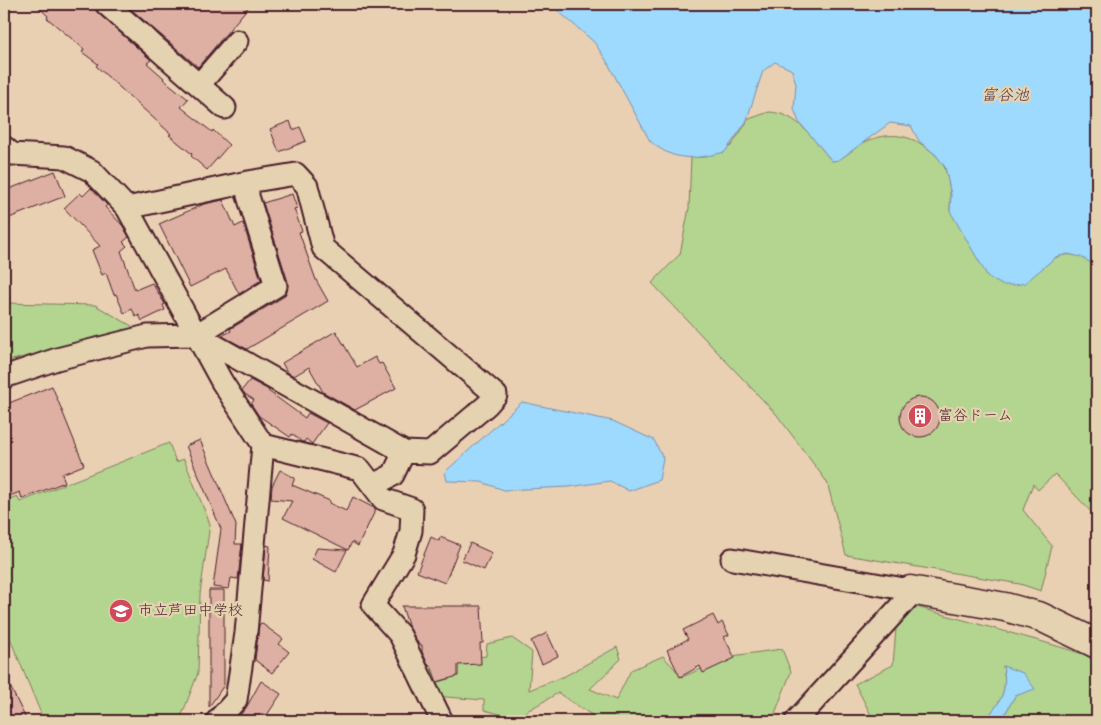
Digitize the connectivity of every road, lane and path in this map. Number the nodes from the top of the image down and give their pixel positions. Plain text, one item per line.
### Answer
1 (106, 4) edge
2 (237, 41) dead end
3 (199, 85) junction
4 (225, 108) dead end
5 (4, 148) edge
6 (248, 182) junction
7 (127, 208) junction
8 (196, 335) junction
9 (4, 377) edge
10 (263, 445) junction
11 (404, 452) junction
12 (373, 486) junction
13 (732, 559) dead end
14 (910, 590) junction
15 (1097, 644) edge
16 (217, 721) edge
17 (442, 721) edge
18 (796, 721) edge

1 - 3 street
2 - 3 street
3 - 4 street
5 - 7 street
6 - 7 street
6 - 8 street
6 - 11 street
7 - 8 street
8 - 9 street
8 - 10 street
8 - 11 street
10 - 12 street
10 - 16 street
11 - 12 street
12 - 17 street
13 - 14 street
14 - 15 street
14 - 18 street

